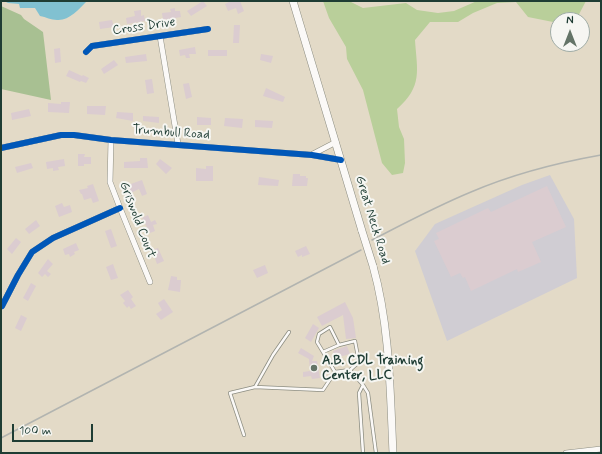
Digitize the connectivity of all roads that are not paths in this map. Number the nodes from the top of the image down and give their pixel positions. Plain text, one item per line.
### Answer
1 (294, 1) edge
2 (208, 29) dead end
3 (160, 36) junction
4 (86, 52) dead end
5 (111, 140) junction
6 (336, 142) junction
7 (178, 144) junction
8 (1, 148) edge
9 (312, 154) junction
10 (341, 160) junction
11 (120, 208) junction
12 (150, 282) dead end
13 (2, 306) edge
14 (289, 332) dead end
15 (339, 345) junction
16 (323, 352) junction
17 (350, 370) junction
18 (335, 372) junction
19 (363, 385) junction
20 (256, 387) junction
21 (244, 435) dead end
22 (601, 449) edge
23 (363, 453) edge
24 (376, 453) edge
25 (393, 453) edge
26 (566, 453) edge

1 - 6 main road, Great Neck Road
2 - 3 street, Cross Drive
3 - 4 street, Cross Drive
3 - 7 street
5 - 7 street, Trumbull Road
5 - 8 street, Trumbull Road
5 - 11 street, Griswold Court
6 - 9 street
6 - 10 main road, Great Neck Road
7 - 9 street, Trumbull Road
9 - 10 street, Trumbull Road
10 - 25 main road, Great Neck Road, bridge
11 - 12 street, Griswold Court
11 - 13 street
14 - 20 lane
15 - 16 lane
15 - 16 lane
15 - 17 lane
16 - 18 lane
17 - 18 lane
17 - 19 lane
18 - 20 lane
19 - 23 lane
19 - 24 lane
20 - 21 lane
22 - 26 street

